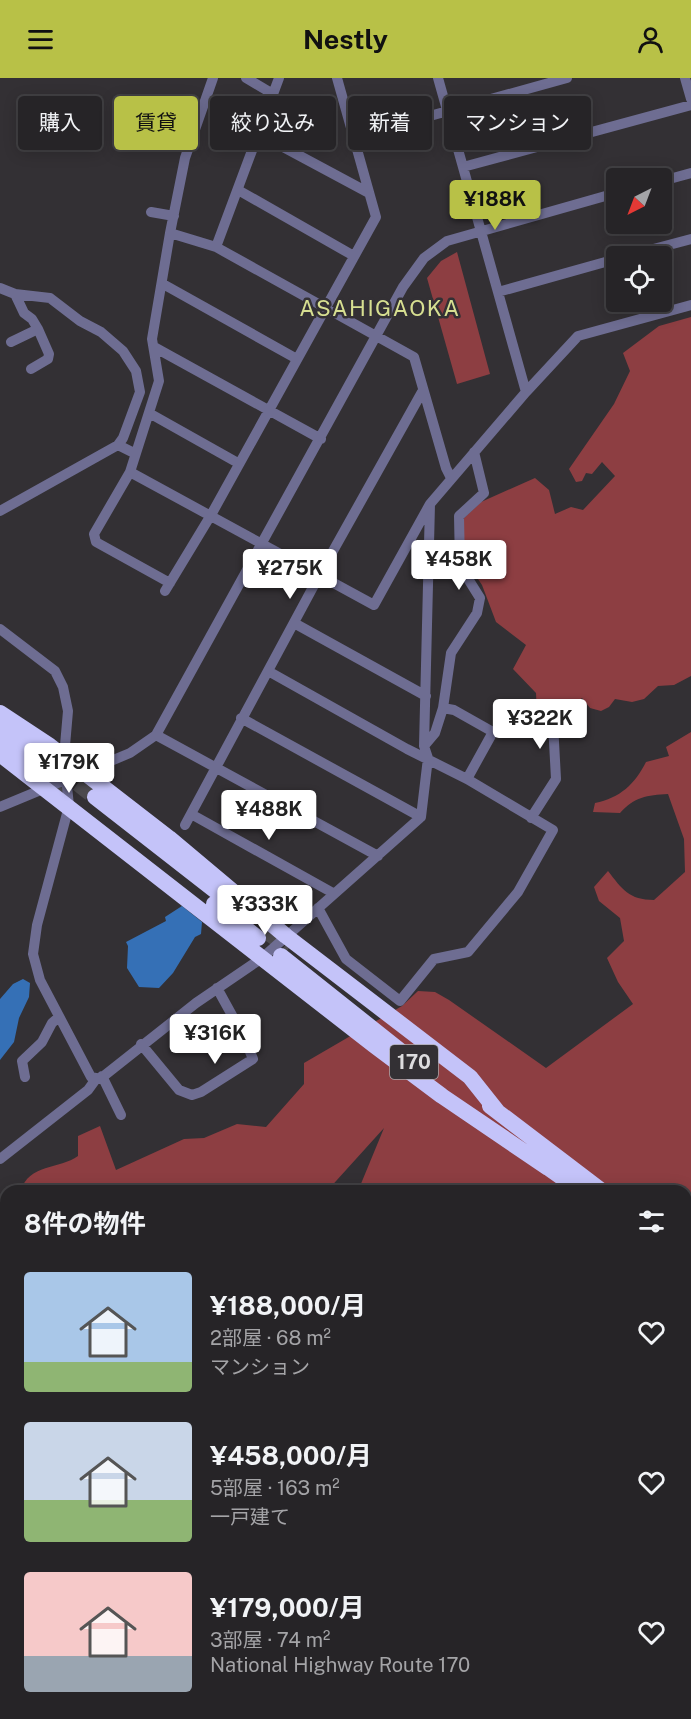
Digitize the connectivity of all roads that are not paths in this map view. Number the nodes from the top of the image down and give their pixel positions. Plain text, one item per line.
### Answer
1 (213, 78) edge
2 (246, 78) edge
3 (279, 78) edge
4 (337, 78) edge
5 (438, 78) edge
6 (567, 78) edge
7 (685, 78) edge
8 (273, 94) joint
9 (502, 96) edge
10 (691, 99) edge
11 (444, 100) edge
12 (691, 105) edge
13 (348, 116) edge
14 (253, 150) edge
15 (289, 150) edge
16 (358, 150) edge
17 (458, 150) edge
18 (463, 167) junction
19 (691, 173) edge
20 (672, 178) edge
21 (238, 190) junction
22 (369, 193) junction
23 (606, 196) edge
24 (152, 212) dead end
25 (174, 216) junction
26 (480, 230) junction
27 (170, 233) junction
28 (691, 238) edge
29 (663, 246) edge
30 (216, 247) junction
31 (354, 256) junction
32 (606, 262) edge
33 (163, 284) junction
34 (0, 288) edge
35 (498, 292) junction
36 (15, 294) junction
37 (691, 305) edge
38 (325, 309) junction
39 (38, 329) junction
40 (377, 337) junction
41 (11, 342) dead end
42 (154, 347) junction
43 (297, 359) junction
44 (31, 369) dead end
45 (422, 392) junction
46 (526, 392) junction
47 (268, 410) junction
48 (149, 413) junction
49 (321, 439) junction
50 (118, 445) junction
51 (474, 452) junction
52 (134, 453) junction
53 (238, 463) junction
54 (130, 472) junction
55 (451, 478) junction
56 (430, 504) junction
57 (0, 511) edge
58 (211, 515) junction
59 (262, 545) junction
60 (319, 576) junction
61 (294, 623) junction
62 (0, 629) edge
63 (268, 671) junction
64 (426, 696) junction
65 (443, 708) junction
66 (575, 710) dead end
67 (0, 713) edge
68 (241, 718) junction
69 (0, 726) edge
70 (156, 735) junction
71 (0, 740) edge
72 (424, 746) junction
73 (0, 754) edge
74 (64, 758) junction
75 (428, 758) junction
76 (216, 766) junction
77 (74, 777) junction
78 (467, 779) junction
79 (45, 788) junction
80 (91, 801) tunnel mouth
81 (69, 806) junction
82 (0, 807) edge
83 (191, 814) junction
84 (422, 817) junction
85 (531, 818) junction
86 (185, 825) dead end
87 (378, 856) junction
88 (333, 893) junction
89 (318, 908) junction
90 (262, 935) tunnel mouth
91 (285, 947) junction
92 (262, 958) junction
93 (217, 988) junction
94 (59, 1017) junction
95 (141, 1044) junction
96 (25, 1077) dead end
97 (99, 1078) junction
98 (121, 1115) dead end
99 (0, 1159) edge
100 (548, 1168) junction
101 (572, 1185) edge
102 (594, 1185) edge

1 - 25 street
2 - 8 street
3 - 8 street
4 - 13 street
5 - 11 street
6 - 9 street
7 - 10 street
12 - 18 street
14 - 21 street
15 - 22 street
16 - 22 street
17 - 18 street
18 - 26 street
19 - 20 street
21 - 30 street
21 - 31 street
22 - 31 street
23 - 26 street
24 - 25 street
25 - 27 street
26 - 35 street
26 - 40 street
27 - 30 street
27 - 33 street
28 - 29 street
30 - 38 street
31 - 38 street
32 - 35 street
33 - 42 street
33 - 43 street
34 - 36 street
35 - 46 street
36 - 39 street
36 - 50 street
37 - 46 street
38 - 40 street
38 - 43 street
39 - 41 street
39 - 44 street
40 - 45 street
40 - 49 street
42 - 47 street
42 - 48 street
43 - 47 street
45 - 55 street
45 - 60 street
46 - 51 street
47 - 49 street
47 - 53 street
48 - 52 street
48 - 53 street
49 - 59 street
50 - 52 street
50 - 57 street
51 - 55 street
51 - 65 street
52 - 54 street
53 - 58 street
54 - 58 street
54 - 58 street
55 - 56 street
56 - 60 street
56 - 64 street
58 - 59 street
59 - 60 street
59 - 70 street
60 - 61 street
61 - 63 street
61 - 64 street
62 - 74 street
63 - 68 street
63 - 75 street
64 - 72 street
65 - 72 street
65 - 78 street
66 - 85 street
67 - 74 highway
68 - 76 street
68 - 84 street
69 - 71 highway
70 - 76 street
70 - 77 street
72 - 75 street
73 - 79 highway
74 - 77 highway
75 - 78 street
75 - 84 street
76 - 83 street
76 - 87 street
77 - 79 street
77 - 81 street
77 - 91 highway
78 - 85 street
79 - 81 highway
79 - 82 street
80 - 90 highway
81 - 92 highway
81 - 94 street
83 - 86 street
83 - 88 street
84 - 87 street
85 - 89 street
87 - 88 street
88 - 89 street
89 - 91 street
91 - 92 street
91 - 100 highway, 170
91 - 102 highway
92 - 93 street
92 - 100 highway
93 - 95 street
93 - 95 street
94 - 96 street
94 - 97 street
95 - 97 street
97 - 98 street
97 - 99 street
100 - 101 highway, 170

